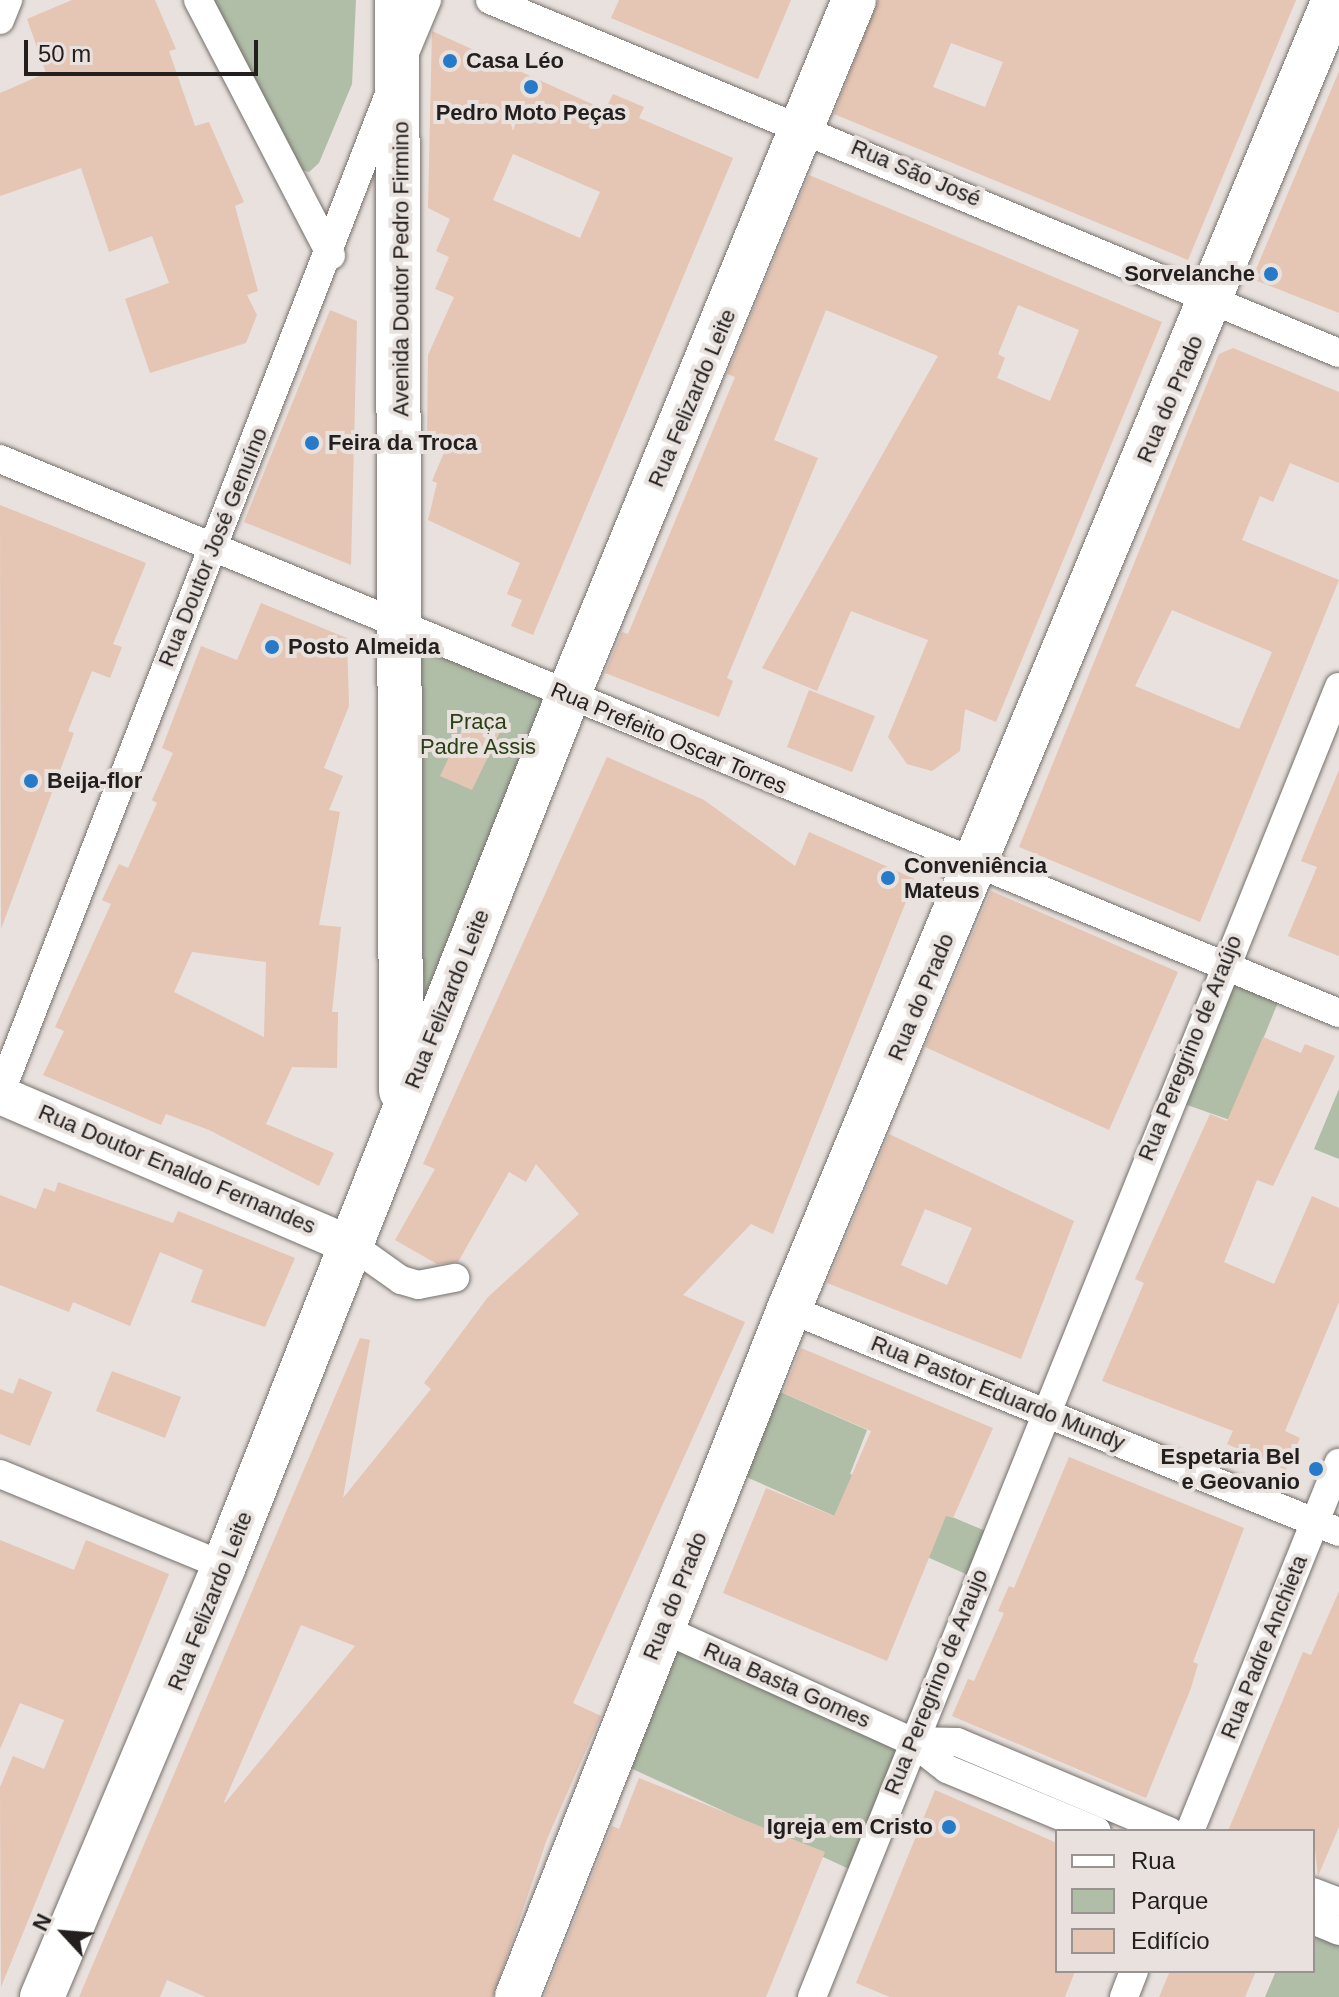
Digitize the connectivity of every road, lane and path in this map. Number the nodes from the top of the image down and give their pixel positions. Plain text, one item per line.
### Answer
1 (8, 0) edge
2 (198, 0) edge
3 (397, 0) edge
4 (427, 0) edge
5 (490, 0) edge
6 (854, 0) edge
7 (1334, 0) edge
8 (0, 20) edge
9 (400, 64) junction
10 (805, 126) junction
11 (331, 256) junction
12 (1212, 299) junction
13 (1339, 353) edge
14 (0, 459) edge
15 (212, 546) junction
16 (403, 628) junction
17 (1339, 687) edge
18 (568, 696) junction
19 (977, 863) junction
20 (1223, 965) junction
21 (1339, 1013) edge
22 (0, 1094) edge
23 (401, 1114) junction
24 (353, 1246) junction
25 (455, 1278) dead end
26 (789, 1309) junction
27 (1045, 1411) junction
28 (1339, 1463) edge
29 (0, 1474) edge
30 (1327, 1527) edge
31 (224, 1566) junction
32 (663, 1629) junction
33 (911, 1741) junction
34 (1092, 1829) edge
35 (1164, 1829) edge
36 (1191, 1829) edge
37 (1315, 1893) edge
38 (1339, 1902) edge
39 (1315, 1921) edge
40 (1339, 1931) edge
41 (1133, 1973) edge
42 (42, 1997) edge
43 (517, 1997) edge
44 (812, 1997) edge
45 (1124, 1997) edge

1 - 8 street
2 - 11 street
3 - 9 main road, Avenida Doutor Pedro Firmino
4 - 9 street, Rua Doutor José Genuíno
5 - 10 street, Rua São José
6 - 10 main road, Rua Felizardo Leite
7 - 12 main road, Rua do Prado
9 - 11 street, Rua Doutor José Genuíno
9 - 16 main road, Avenida Doutor Pedro Firmino
10 - 12 street, Rua São José
10 - 18 main road, Rua Felizardo Leite
11 - 15 street, Rua Doutor José Genuíno
12 - 13 street, Rua São José
12 - 19 main road, Rua do Prado
14 - 15 street, Rua Prefeito Oscar Torres
15 - 16 street, Rua Prefeito Oscar Torres
15 - 22 street, Rua Doutor José Genuíno
16 - 18 street, Rua Prefeito Oscar Torres
16 - 23 main road, Avenida Doutor Pedro Firmino
17 - 20 street, Rua Peregrino de Araújo
18 - 19 street, Rua Prefeito Oscar Torres
18 - 23 main road, Rua Felizardo Leite
19 - 20 street, Rua Prefeito Oscar Torres
19 - 26 main road, Rua do Prado
20 - 21 street, Rua Prefeito Oscar Torres
20 - 27 street, Rua Peregrino de Araújo
22 - 24 main road, Rua Doutor Enaldo Fernandes
23 - 24 main road, Rua Felizardo Leite
24 - 25 street
24 - 31 main road, Rua Felizardo Leite
26 - 27 street, Rua Pastor Eduardo Mundy
26 - 32 main road, Rua do Prado
27 - 30 street, Rua Pastor Eduardo Mundy
27 - 33 street, Rua Peregrino de Araujo
28 - 30 street, Rua Padre Anchieta
29 - 31 street
30 - 36 street, Rua Padre Anchieta
31 - 42 main road, Rua Felizardo Leite
32 - 33 street, Rua Basta Gomes
32 - 43 main road, Rua do Prado
33 - 34 street, Rua Basta Gomes
33 - 35 street, Rua Basta Gomes
33 - 44 street, Rua Peregrino de Araujo
37 - 38 street
39 - 40 street
41 - 45 street

